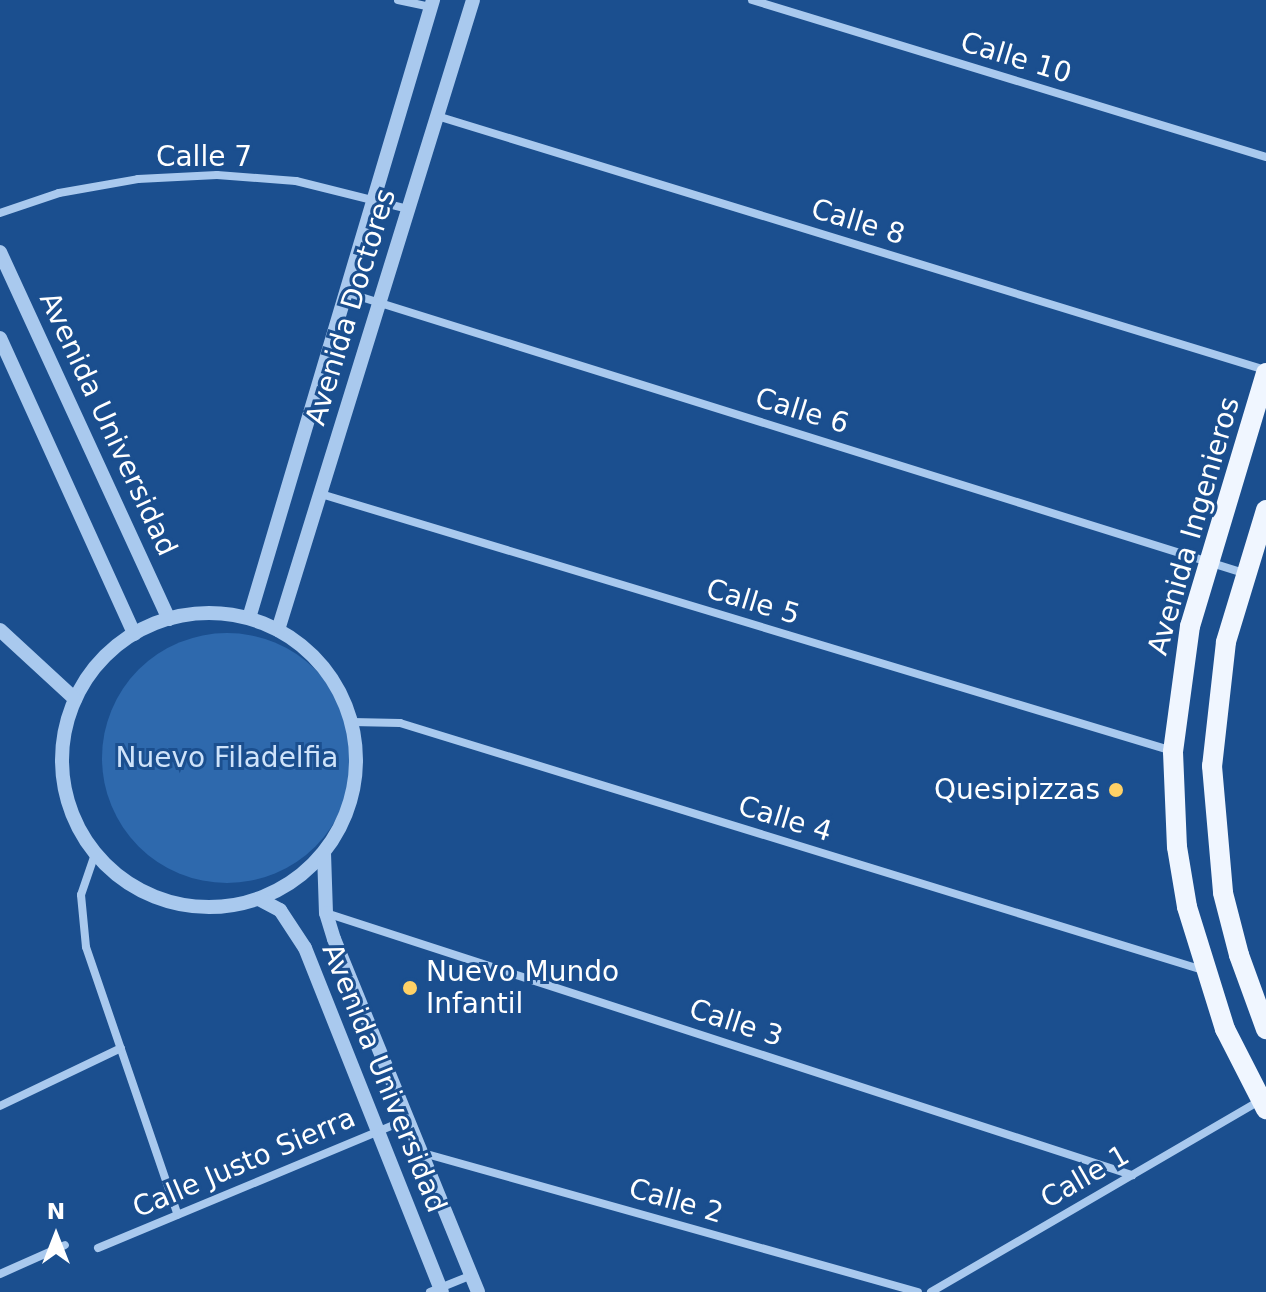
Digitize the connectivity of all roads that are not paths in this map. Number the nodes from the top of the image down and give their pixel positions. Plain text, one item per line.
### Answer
1 (398, 0) edge
2 (473, 0) edge
3 (752, 0) edge
4 (432, 4) edge
5 (437, 116) junction
6 (1266, 157) edge
7 (373, 198) junction
8 (408, 209) junction
9 (0, 213) edge
10 (0, 252) edge
11 (345, 292) junction
12 (379, 303) junction
13 (0, 338) edge
14 (1266, 372) edge
15 (321, 494) junction
16 (1266, 510) edge
17 (1208, 560) junction
18 (1245, 573) junction
19 (249, 618) junction
20 (169, 619) junction
21 (0, 630) edge
22 (278, 630) junction
23 (134, 634) junction
24 (75, 699) junction
25 (352, 722) junction
26 (1173, 752) junction
27 (324, 853) junction
28 (95, 854) junction
29 (259, 899) junction
30 (326, 913) junction
31 (1204, 971) junction
32 (1266, 1029) edge
33 (121, 1048) junction
34 (1265, 1101) edge
35 (0, 1106) edge
36 (408, 1119) junction
37 (378, 1132) junction
38 (423, 1153) junction
39 (1132, 1175) junction
40 (178, 1215) junction
41 (65, 1245) dead end
42 (98, 1248) dead end
43 (0, 1274) edge
44 (472, 1275) junction
45 (437, 1291) edge
46 (478, 1292) edge
47 (918, 1292) edge
48 (931, 1292) edge

1 - 4 street
2 - 5 street, Avenida Doctores
3 - 6 street, Calle 10
4 - 7 street, Avenida Doctores
5 - 8 street, Avenida Doctores
5 - 14 street, Calle 8
7 - 8 street, Calle 7
7 - 9 street, Calle 7
7 - 11 street, Avenida Doctores
8 - 12 street, Avenida Doctores
10 - 20 street, Avenida Universidad
11 - 12 street, Calle 6
11 - 19 street, Avenida Doctores
12 - 15 street, Avenida Doctores
12 - 17 street, Calle 6
13 - 23 street
14 - 17 main road, Avenida Ingenieros
15 - 22 street, Avenida Doctores
15 - 26 street, Calle 5
16 - 18 main road
17 - 18 street, Calle 6
17 - 26 main road, Avenida Ingenieros
18 - 32 main road
19 - 20 street
19 - 22 street
20 - 23 street
21 - 24 street
22 - 25 street
23 - 24 street
24 - 28 street
25 - 27 street
25 - 31 street, Calle 4
26 - 31 main road, Avenida Ingenieros
27 - 29 street
27 - 30 street, Avenida Universidad
28 - 29 street
28 - 33 street
29 - 37 street, Avenida Universidad
30 - 36 street, Avenida Universidad
30 - 39 street, Calle 3
31 - 34 main road, Avenida Ingenieros
33 - 35 street
33 - 40 street
34 - 39 street, Calle 1
36 - 37 street, Calle Justo Sierra
36 - 38 street, Avenida Universidad
37 - 40 street, Calle Justo Sierra
37 - 45 street, Avenida Universidad
38 - 44 street, Avenida Universidad
38 - 47 street, Calle 2
39 - 48 street, Calle 1
40 - 42 street, Calle Justo Sierra
41 - 43 street
44 - 45 street
44 - 46 street, Avenida Universidad

